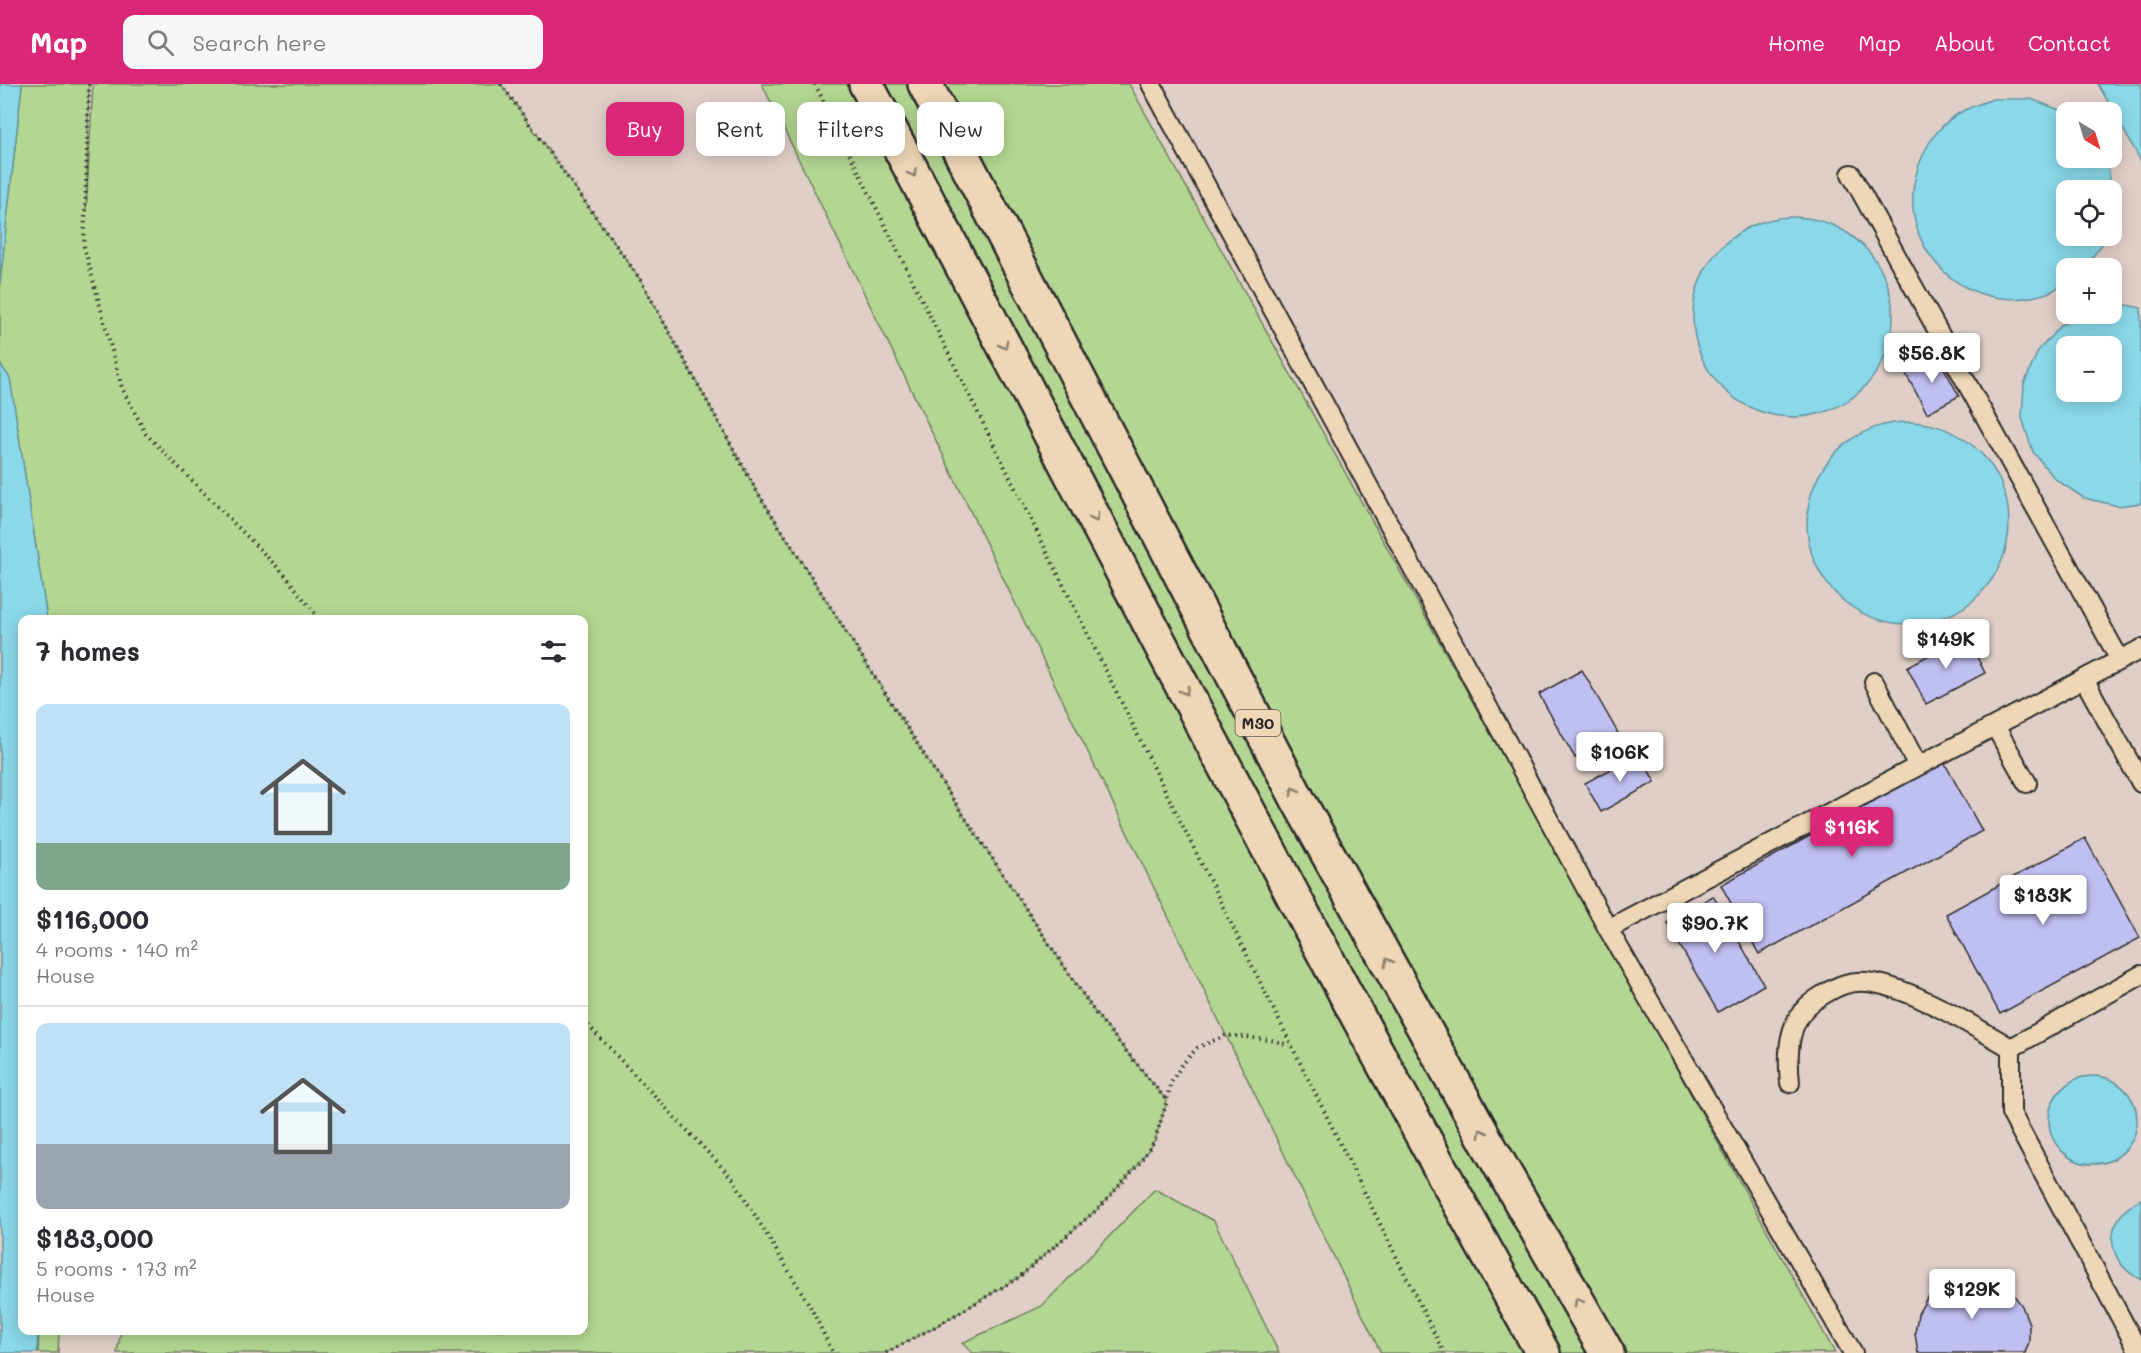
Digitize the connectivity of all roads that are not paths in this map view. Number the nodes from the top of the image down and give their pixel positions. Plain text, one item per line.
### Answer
1 (866, 84) edge
2 (925, 84) edge
3 (1151, 84) edge
4 (1851, 174) dead end
5 (2141, 649) edge
6 (2120, 660) junction
7 (2084, 679) junction
8 (1874, 682) dead end
9 (1995, 726) junction
10 (1918, 766) junction
11 (2027, 783) dead end
12 (2141, 783) edge
13 (1608, 929) junction
14 (2141, 975) edge
15 (2011, 1048) junction
16 (1790, 1083) dead end
17 (2137, 1351) edge
18 (1543, 1353) edge
19 (1607, 1353) edge
20 (1853, 1353) edge

1 -> 18 highway, M30
19 -> 2 highway, M30
3 - 13 lane
4 - 6 lane
5 - 6 lane
6 - 7 lane
7 - 9 lane
7 - 12 lane
8 - 10 lane
9 - 10 lane
9 - 11 lane
10 - 13 lane
13 - 20 lane
14 - 15 lane
15 - 16 lane
15 - 17 lane

